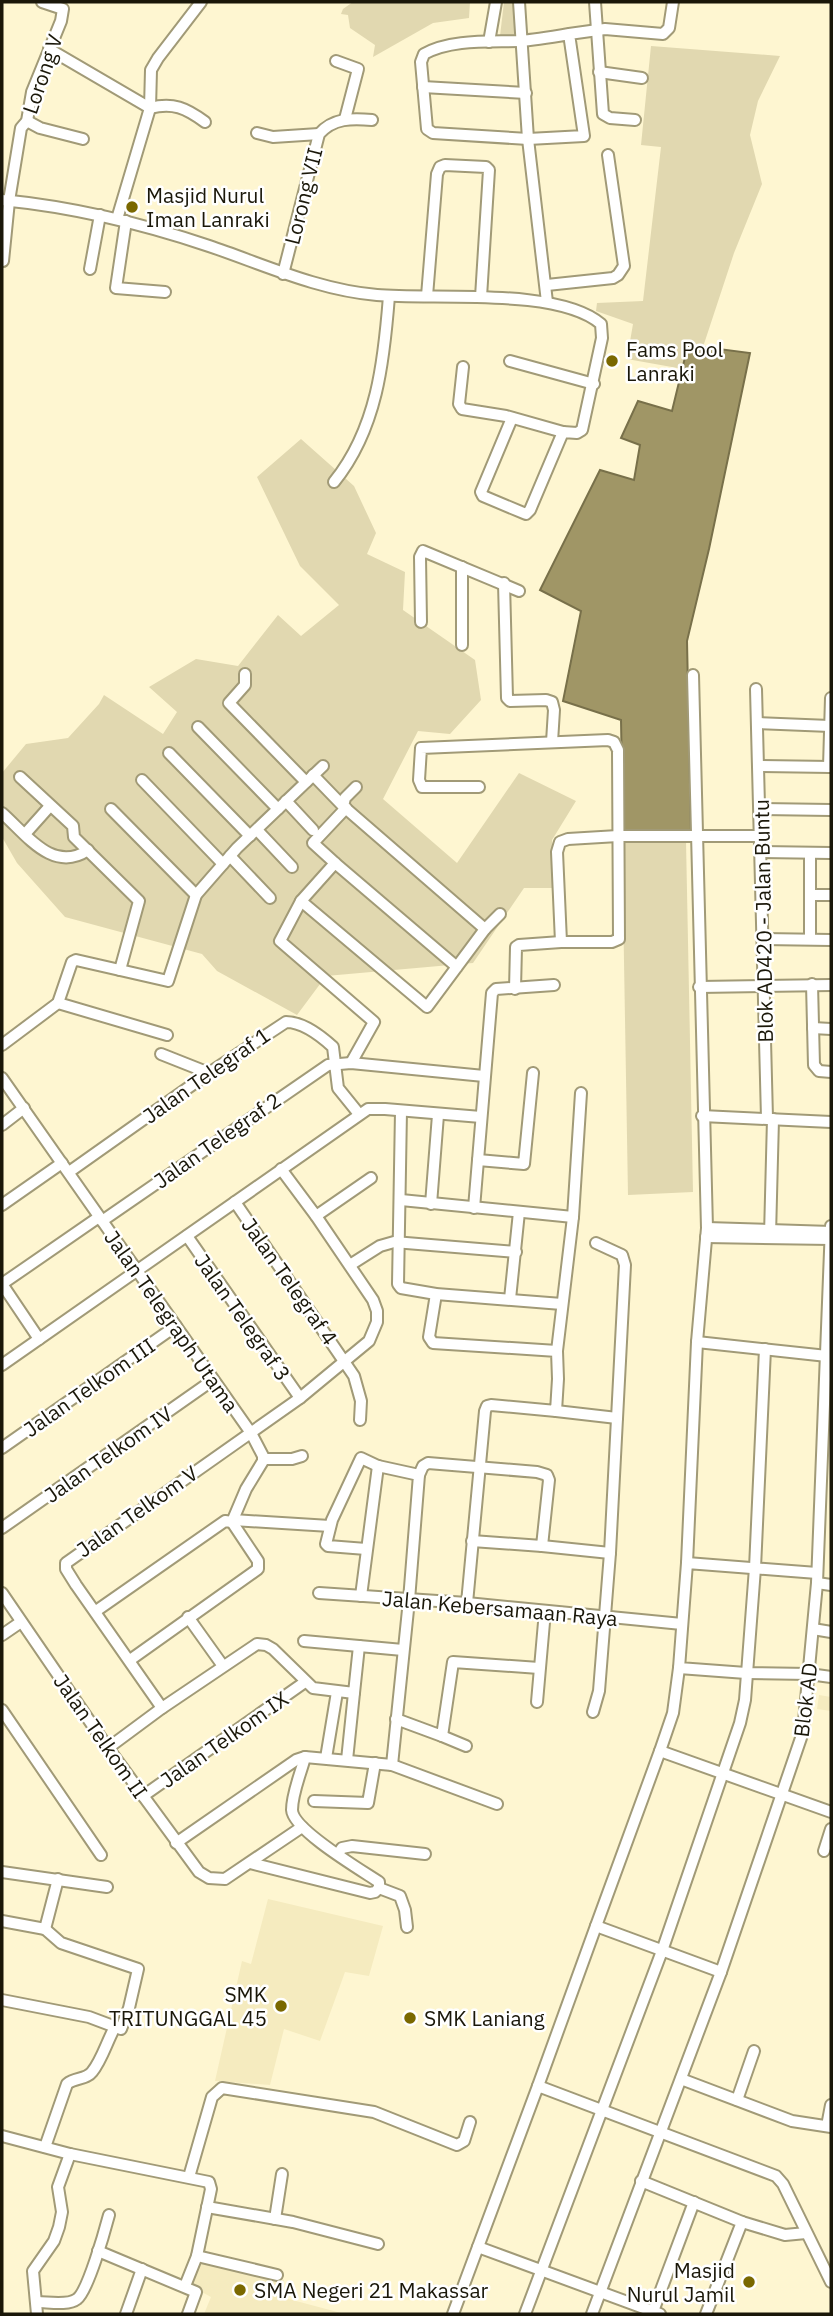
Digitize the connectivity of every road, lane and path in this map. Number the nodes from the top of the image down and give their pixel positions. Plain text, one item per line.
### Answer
1 (42, 2) edge
2 (201, 2) edge
3 (496, 2) edge
4 (519, 2) edge
5 (595, 2) edge
6 (673, 2) edge
7 (596, 30) junction
8 (569, 34) junction
9 (522, 41) junction
10 (489, 42) junction
11 (49, 49) junction
12 (335, 61) dead end
13 (598, 72) junction
14 (642, 78) dead end
15 (422, 87) junction
16 (526, 93) junction
17 (150, 108) junction
18 (345, 119) junction
19 (372, 120) dead end
20 (635, 120) dead end
21 (27, 121) junction
22 (205, 122) dead end
23 (257, 133) dead end
24 (319, 134) junction
25 (83, 139) dead end
26 (528, 139) junction
27 (608, 155) dead end
28 (5, 200) edge
29 (100, 215) junction
30 (122, 220) junction
31 (3, 261) edge
32 (90, 269) dead end
33 (283, 274) junction
34 (547, 285) junction
35 (165, 292) dead end
36 (389, 296) junction
37 (427, 296) junction
38 (481, 297) junction
39 (547, 302) junction
40 (510, 361) dead end
41 (463, 367) dead end
42 (594, 384) junction
43 (512, 418) junction
44 (563, 432) junction
45 (334, 482) dead end
46 (462, 567) junction
47 (503, 583) junction
48 (519, 591) dead end
49 (421, 622) dead end
50 (462, 645) dead end
51 (245, 674) dead end
52 (692, 675) dead end
53 (756, 688) dead end
54 (831, 698) edge
55 (758, 723) junction
56 (830, 726) edge
57 (198, 727) dead end
58 (552, 741) junction
59 (169, 752) dead end
60 (323, 766) dead end
61 (759, 766) junction
62 (830, 767) edge
63 (20, 777) dead end
64 (309, 779) junction
65 (142, 780) dead end
66 (479, 786) dead end
67 (356, 787) dead end
68 (282, 805) junction
69 (50, 806) junction
70 (344, 807) junction
71 (111, 809) dead end
72 (760, 809) junction
73 (831, 810) edge
74 (2, 813) edge
75 (313, 830) dead end
76 (253, 833) junction
77 (25, 834) junction
78 (618, 836) junction
79 (696, 836) junction
80 (760, 836) junction
81 (88, 850) junction
82 (761, 852) junction
83 (810, 853) junction
84 (831, 853) edge
85 (226, 860) junction
86 (335, 863) junction
87 (292, 867) dead end
88 (196, 895) junction
89 (810, 895) junction
90 (831, 895) edge
91 (270, 898) dead end
92 (301, 901) junction
93 (500, 914) dead end
94 (485, 929) junction
95 (763, 939) junction
96 (810, 939) junction
97 (831, 940) edge
98 (561, 942) junction
99 (457, 967) junction
100 (120, 970) junction
101 (812, 984) junction
102 (554, 985) dead end
103 (831, 985) edge
104 (764, 986) junction
105 (699, 987) junction
106 (515, 989) junction
107 (58, 1003) junction
108 (813, 1028) junction
109 (831, 1029) edge
110 (167, 1035) dead end
111 (2, 1045) edge
112 (160, 1054) dead end
113 (351, 1063) junction
114 (334, 1064) junction
115 (831, 1072) edge
116 (209, 1073) junction
117 (533, 1073) dead end
118 (484, 1076) junction
119 (2, 1078) edge
120 (581, 1093) dead end
121 (24, 1108) junction
122 (401, 1111) junction
123 (359, 1114) junction
124 (438, 1115) junction
125 (702, 1116) junction
126 (481, 1117) junction
127 (773, 1119) junction
128 (831, 1122) edge
129 (2, 1125) edge
130 (478, 1160) junction
131 (66, 1168) junction
132 (281, 1169) junction
133 (371, 1178) dead end
134 (401, 1200) junction
135 (235, 1202) junction
136 (431, 1204) junction
137 (2, 1205) edge
138 (474, 1208) junction
139 (519, 1212) junction
140 (316, 1216) junction
141 (573, 1217) junction
142 (100, 1219) junction
143 (831, 1226) edge
144 (831, 1232) edge
145 (706, 1233) junction
146 (770, 1234) junction
147 (187, 1236) junction
148 (831, 1239) edge
149 (400, 1243) junction
150 (596, 1243) dead end
151 (516, 1252) junction
152 (350, 1265) junction
153 (137, 1271) junction
154 (2, 1284) edge
155 (436, 1294) junction
156 (510, 1299) junction
157 (830, 1301) edge
158 (562, 1304) junction
159 (176, 1326) junction
160 (39, 1339) junction
161 (697, 1342) junction
162 (765, 1349) junction
163 (557, 1351) junction
164 (827, 1356) junction
165 (345, 1361) junction
166 (2, 1365) edge
167 (213, 1380) junction
168 (299, 1398) junction
169 (556, 1411) junction
170 (617, 1418) junction
171 (360, 1420) dead end
172 (251, 1433) junction
173 (2, 1448) edge
174 (302, 1456) dead end
175 (264, 1458) junction
176 (378, 1466) junction
177 (479, 1468) junction
178 (419, 1475) junction
179 (232, 1521) junction
180 (330, 1526) junction
181 (2, 1528) edge
182 (472, 1541) junction
183 (542, 1546) junction
184 (366, 1549) junction
185 (610, 1553) junction
186 (687, 1563) junction
187 (755, 1568) junction
188 (817, 1578) junction
189 (831, 1585) edge
190 (2, 1593) edge
191 (318, 1593) dead end
192 (361, 1597) junction
193 (410, 1600) junction
194 (467, 1603) junction
195 (96, 1611) junction
196 (545, 1611) junction
197 (188, 1617) junction
198 (605, 1617) junction
199 (21, 1622) junction
200 (682, 1624) junction
201 (813, 1629) junction
202 (831, 1632) edge
203 (2, 1635) edge
204 (304, 1641) dead end
205 (359, 1646) junction
206 (403, 1650) junction
207 (130, 1660) junction
208 (223, 1666) junction
209 (539, 1668) junction
210 (679, 1668) junction
211 (746, 1673) junction
212 (809, 1674) junction
213 (831, 1677) edge
214 (305, 1682) junction
215 (337, 1692) junction
216 (354, 1693) junction
217 (537, 1702) dead end
218 (162, 1708) junction
219 (2, 1710) edge
220 (593, 1712) dead end
221 (396, 1719) junction
222 (442, 1736) junction
223 (466, 1746) dead end
224 (108, 1748) junction
225 (660, 1751) junction
226 (305, 1757) junction
227 (326, 1758) junction
228 (347, 1760) junction
229 (375, 1763) junction
230 (392, 1766) junction
231 (724, 1774) junction
232 (782, 1795) junction
233 (143, 1796) junction
234 (314, 1801) dead end
235 (497, 1804) dead end
236 (831, 1812) edge
237 (302, 1827) junction
238 (831, 1829) edge
239 (176, 1843) junction
240 (824, 1851) dead end
241 (338, 1854) junction
242 (425, 1854) dead end
243 (101, 1855) dead end
244 (250, 1863) junction
245 (2, 1872) edge
246 (58, 1879) junction
247 (107, 1887) dead end
248 (379, 1888) junction
249 (2, 1921) edge
250 (596, 1926) junction
251 (407, 1927) dead end
252 (46, 1929) junction
253 (662, 1951) junction
254 (721, 1972) junction
255 (2, 2000) edge
256 (115, 2027) junction
257 (754, 2051) dead end
258 (681, 2079) junction
259 (538, 2086) junction
260 (737, 2100) junction
261 (831, 2105) edge
262 (602, 2110) junction
263 (470, 2122) dead end
264 (829, 2127) edge
265 (659, 2132) junction
266 (2, 2136) edge
267 (45, 2147) junction
268 (70, 2154) junction
269 (282, 2174) dead end
270 (189, 2177) junction
271 (641, 2181) junction
272 (694, 2202) junction
273 (207, 2207) junction
274 (109, 2215) dead end
275 (275, 2219) junction
276 (742, 2222) junction
277 (806, 2233) junction
278 (378, 2244) dead end
279 (478, 2247) junction
280 (98, 2251) junction
281 (197, 2256) junction
282 (142, 2269) junction
283 (541, 2269) junction
284 (277, 2276) dead end
285 (831, 2282) edge
286 (185, 2286) junction
287 (600, 2292) junction
288 (37, 2308) edge
289 (655, 2313) edge
290 (126, 2314) edge
291 (188, 2314) edge
292 (453, 2314) edge
293 (525, 2314) edge
294 (592, 2314) edge
295 (706, 2314) edge

1 - 11 street, Lorong V
2 - 17 street
3 - 10 street
4 - 9 street
5 - 7 street
6 - 7 street
7 - 8 street
7 - 13 street
8 - 9 street
8 - 26 street
9 - 10 street
9 - 16 street
10 - 15 street
11 - 17 street
11 - 21 street, Lorong V
12 - 18 street
13 - 14 street
13 - 20 street
15 - 16 street
15 - 26 street
16 - 26 street
17 - 22 street
17 - 30 street
18 - 19 street
18 - 24 street, Lorong VII
21 - 25 street
21 - 28 street, Lorong V
23 - 24 street
24 - 33 street, Lorong VII
26 - 34 street
27 - 34 street
28 - 29 street
28 - 31 street, Lorong V
29 - 30 street
29 - 32 street
30 - 33 street
30 - 35 street
33 - 36 street
34 - 39 street
36 - 37 street
36 - 45 street
37 - 38 street
37 - 38 street
38 - 39 street
39 - 42 street
40 - 42 street
41 - 43 street
42 - 44 street
43 - 44 street
43 - 44 street
46 - 47 street
46 - 49 street
46 - 50 street
47 - 48 street
47 - 58 street
51 - 64 street
52 - 79 street
53 - 55 street, Blok AD420 - Jalan Buntu
54 - 56 street
55 - 56 street
55 - 61 street, Blok AD420 - Jalan Buntu
56 - 62 street
57 - 68 street
58 - 66 street
58 - 78 street
59 - 76 street
60 - 64 street
61 - 62 street
61 - 72 street, Blok AD420 - Jalan Buntu
63 - 69 street
64 - 68 street
64 - 70 street
65 - 85 street
67 - 70 street
68 - 75 street
68 - 76 street
69 - 77 street
69 - 81 street
70 - 86 street
70 - 94 street
71 - 88 street
72 - 73 street
72 - 80 street, Blok AD420 - Jalan Buntu
74 - 77 street
76 - 85 street
76 - 87 street
77 - 81 street
78 - 79 street
78 - 98 street
78 - 98 street
79 - 80 street
79 - 105 street
80 - 82 street, Blok AD420 - Jalan Buntu
81 - 100 street
82 - 83 street
82 - 95 street, Blok AD420 - Jalan Buntu
83 - 84 street
83 - 89 street
85 - 88 street
85 - 91 street
86 - 92 street
86 - 99 street
88 - 100 street
89 - 90 street
89 - 96 street
92 - 99 street
92 - 113 street
93 - 94 street
94 - 99 street
95 - 96 street
95 - 104 street, Blok AD420 - Jalan Buntu
96 - 97 street
98 - 106 street
100 - 107 street
101 - 103 street
101 - 104 street
101 - 108 street
102 - 106 street
104 - 105 street
104 - 127 street, Blok AD420 - Jalan Buntu
105 - 125 street
106 - 118 street
107 - 110 street
107 - 111 street
108 - 109 street
108 - 115 street
112 - 116 street
113 - 114 street
113 - 118 street
114 - 116 street, Jalan Telegraf 1
114 - 123 street
114 - 142 street, Jalan Telegraf 2
116 - 131 street, Jalan Telegraf 1
117 - 130 street
118 - 126 street
119 - 121 street, Jalan Telegraph Utama
120 - 141 street
121 - 129 street
121 - 131 street, Jalan Telegraph Utama
122 - 123 street
122 - 124 street
122 - 134 street
123 - 132 street
124 - 126 street
124 - 136 street
125 - 127 street
125 - 145 street
126 - 130 street
127 - 128 street
127 - 146 street, Blok AD420 - Jalan Buntu
130 - 138 street
131 - 137 street, Jalan Telegraf 1
131 - 142 street, Jalan Telegraph Utama
132 - 135 street
132 - 140 street, Jalan Telkom V
133 - 140 street
134 - 136 street
134 - 149 street
135 - 147 street
135 - 165 street, Jalan Telegraf 4
136 - 138 street
138 - 139 street
139 - 141 street
139 - 151 street
140 - 152 street, Jalan Telkom V
141 - 158 street
142 - 153 street, Jalan Telegraph Utama
142 - 154 street, Jalan Telegraf 2
143 - 144 street, Blok AD
144 - 146 street
144 - 148 street, Blok AD
145 - 146 street
145 - 161 street
146 - 148 street
147 - 153 street
147 - 168 street, Jalan Telegraf 3
148 - 157 street, Blok AD
149 - 151 street
149 - 152 street
149 - 155 street
150 - 170 street
151 - 156 street
152 - 165 street, Jalan Telkom V
153 - 159 street, Jalan Telegraph Utama
153 - 160 street
154 - 160 street
155 - 156 street
155 - 163 street
156 - 158 street
157 - 164 street, Blok AD
158 - 163 street
159 - 167 street, Jalan Telegraph Utama
159 - 173 street, Jalan Telkom III
160 - 166 street
161 - 162 street
161 - 186 street
162 - 164 street
162 - 187 street
163 - 169 street
164 - 188 street, Blok AD
165 - 168 street, Jalan Telkom V
165 - 171 street, Jalan Telegraf 4
167 - 172 street, Jalan Telegraph Utama
167 - 181 street, Jalan Telkom IV
168 - 172 street, Jalan Telkom V
169 - 170 street
169 - 177 street
170 - 185 street
172 - 175 street, Jalan Telegraph Utama
172 - 195 street, Jalan Telkom V
174 - 175 street
175 - 179 street
176 - 178 street
176 - 180 street
176 - 184 street
177 - 178 street
177 - 182 street
177 - 183 street
178 - 193 street
179 - 180 street
179 - 195 street
179 - 197 street
180 - 184 street
182 - 183 street
182 - 194 street
183 - 185 street
184 - 192 street
185 - 198 street
186 - 187 street
186 - 200 street
187 - 188 street
187 - 211 street
188 - 189 street
188 - 201 street, Blok AD
190 - 199 street, Jalan Telkom II
191 - 192 street, Jalan Kebersamaan Raya
192 - 193 street, Jalan Kebersamaan Raya
193 - 194 street, Jalan Kebersamaan Raya
193 - 206 street
194 - 196 street, Jalan Kebersamaan Raya
195 - 207 street, Jalan Telkom V
196 - 198 street, Jalan Kebersamaan Raya
196 - 209 street
197 - 207 street
197 - 208 street
198 - 200 street, Jalan Kebersamaan Raya
198 - 220 street
199 - 203 street
199 - 224 street, Jalan Telkom II
200 - 210 street
201 - 202 street
201 - 212 street, Blok AD
204 - 205 street
205 - 206 street
205 - 216 street
206 - 221 street
207 - 218 street, Jalan Telkom V
208 - 214 street
208 - 218 street
209 - 217 street
209 - 222 street
210 - 211 street
210 - 225 street
211 - 212 street
211 - 231 street
212 - 213 street
212 - 232 street, Blok AD
214 - 215 street
214 - 233 street, Jalan Telkom IX
215 - 216 street
215 - 227 street
216 - 228 street
218 - 224 street
219 - 243 street
221 - 222 street
221 - 230 street
222 - 223 street
224 - 233 street, Jalan Telkom II
225 - 231 street
225 - 250 street
226 - 227 street
226 - 237 street
226 - 239 street
227 - 228 street
228 - 229 street
229 - 230 street
229 - 234 street
230 - 235 street
231 - 232 street
231 - 253 street
232 - 236 street
232 - 254 street, Blok AD
233 - 239 street, Jalan Telkom II
237 - 241 street
237 - 244 street
238 - 240 street
239 - 244 street, Jalan Telkom II
241 - 242 street
241 - 248 street
244 - 248 street
245 - 246 street
246 - 247 street
246 - 252 street
248 - 251 street
249 - 252 street
250 - 253 street
250 - 259 street
252 - 256 street
253 - 254 street
253 - 262 street
254 - 258 street, Blok AD
255 - 256 street
256 - 267 street
257 - 260 street
258 - 260 street
258 - 265 street, Blok AD
259 - 262 street
259 - 279 street
260 - 264 street
261 - 264 street
262 - 265 street
262 - 283 street
263 - 270 street
265 - 271 street, Blok AD
265 - 277 street
266 - 267 street
267 - 268 street
268 - 270 street
268 - 288 street
269 - 275 street
270 - 273 street
271 - 272 street
271 - 287 street, Blok AD
272 - 276 street
272 - 289 street
273 - 275 street
273 - 281 street
274 - 280 street
275 - 278 street
276 - 277 street
276 - 295 street
277 - 285 street
279 - 283 street
279 - 292 street
280 - 282 street
280 - 288 street
281 - 284 street
281 - 286 street
282 - 286 street
282 - 290 street
283 - 287 street
283 - 293 street
286 - 291 street
287 - 289 street
287 - 294 street, Blok AD

